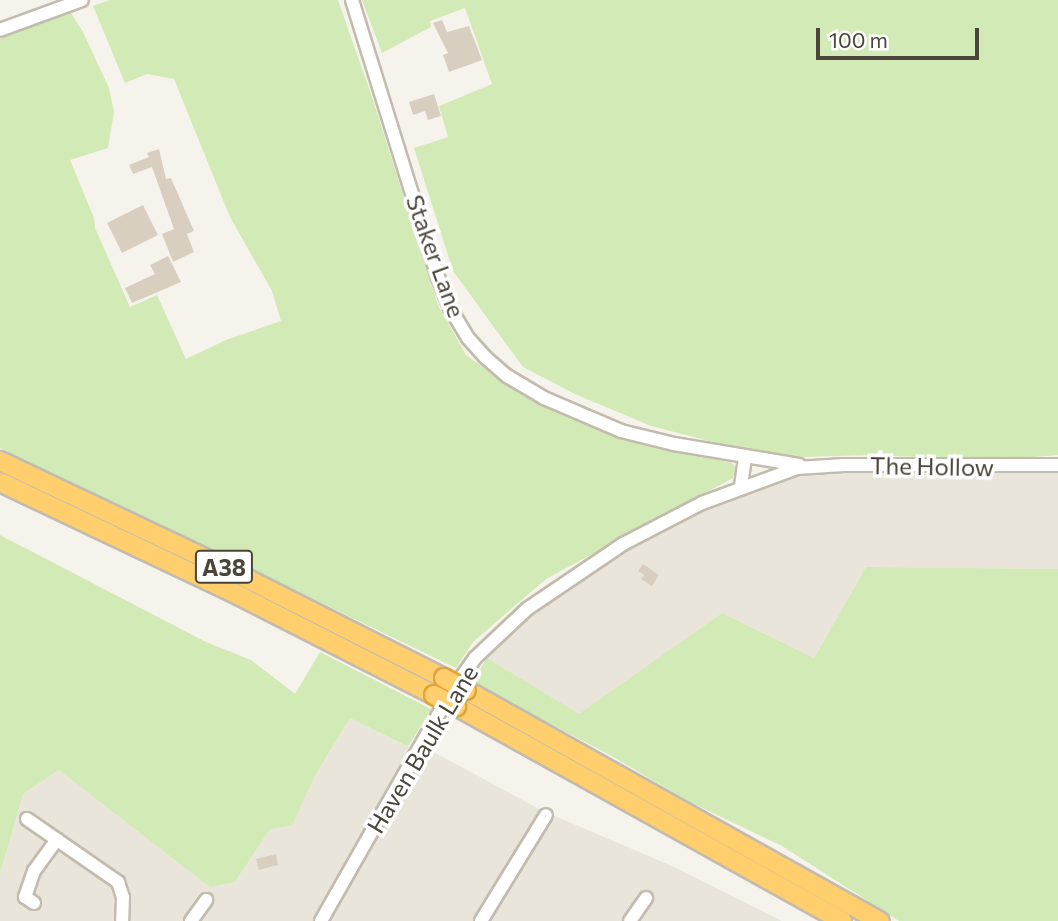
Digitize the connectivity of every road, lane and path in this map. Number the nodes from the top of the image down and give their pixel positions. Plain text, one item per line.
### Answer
1 (82, 0) edge
2 (352, 0) edge
3 (0, 30) edge
4 (745, 456) junction
5 (0, 461) edge
6 (1058, 465) edge
7 (807, 467) junction
8 (0, 482) edge
9 (741, 486) junction
10 (27, 819) dead end
11 (545, 825) dead end
12 (57, 839) junction
13 (206, 900) dead end
14 (34, 903) dead end
15 (638, 903) dead end
16 (122, 921) edge
17 (191, 921) edge
18 (321, 921) edge
19 (481, 921) edge
20 (630, 921) edge
21 (842, 921) edge
22 (880, 921) edge

1 - 3 street
2 - 4 street, Staker Lane
4 - 7 street, Staker Lane
4 - 9 street
5 - 22 highway, A38, bridge
6 - 7 street, The Hollow
7 - 9 street, Haven Baulk Lane
8 - 21 highway, A38, bridge
9 - 18 street, Haven Baulk Lane
10 - 12 street
11 - 19 street
12 - 14 street
12 - 16 street
13 - 17 street
15 - 20 street

